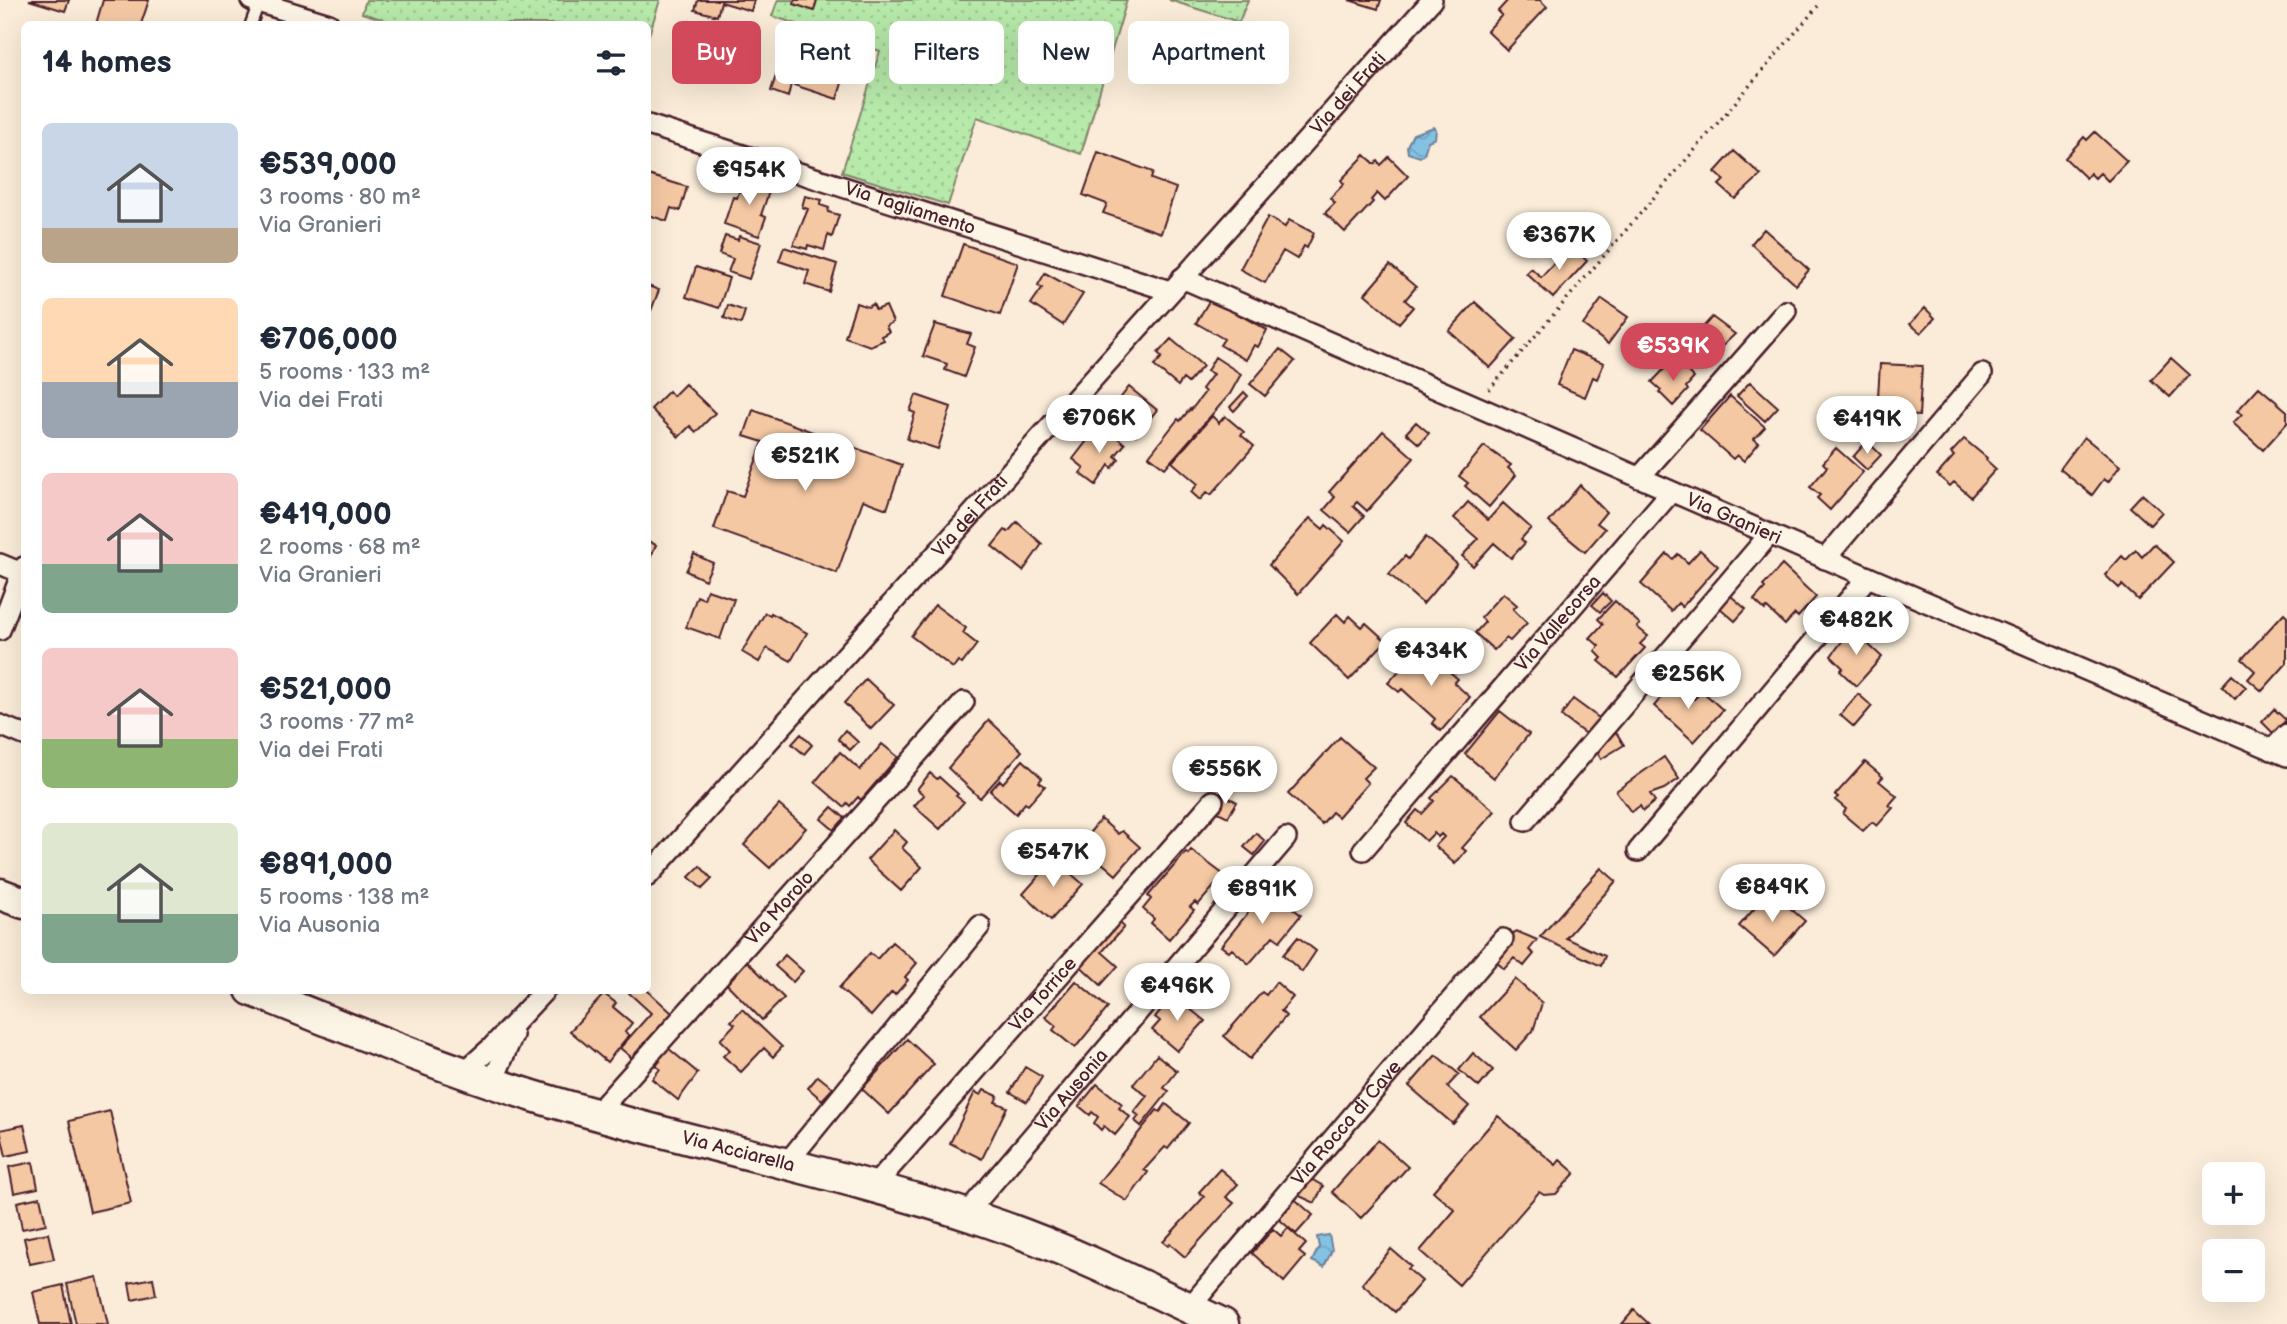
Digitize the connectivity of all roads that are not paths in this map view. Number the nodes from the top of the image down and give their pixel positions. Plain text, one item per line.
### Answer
1 (1432, 0) edge
2 (267, 3) edge
3 (253, 21) edge
4 (320, 21) edge
5 (651, 126) edge
6 (1176, 285) junction
7 (1786, 312) dead end
8 (1982, 374) dead end
9 (1639, 478) junction
10 (1671, 492) junction
11 (1769, 535) junction
12 (1825, 559) junction
13 (0, 564) edge
14 (21, 570) edge
15 (21, 578) edge
16 (1868, 578) junction
17 (0, 630) edge
18 (964, 702) dead end
19 (0, 725) edge
20 (21, 734) edge
21 (2287, 734) edge
22 (2280, 753) edge
23 (1213, 801) dead end
24 (1525, 821) dead end
25 (1286, 838) dead end
26 (1363, 850) dead end
27 (1638, 850) dead end
28 (651, 873) edge
29 (0, 894) edge
30 (21, 902) edge
31 (980, 926) dead end
32 (1503, 939) dead end
33 (261, 994) edge
34 (542, 994) edge
35 (525, 1013) junction
36 (464, 1072) junction
37 (492, 1083) junction
38 (596, 1114) junction
39 (786, 1164) junction
40 (873, 1187) junction
41 (966, 1214) junction
42 (1189, 1308) junction
43 (1223, 1324) edge

1 - 6 street, Via dei Frati
2 - 3 lane
2 - 4 street
5 - 6 street, Via Tagliamento
6 - 9 street, Via Granieri
6 - 28 street, Via dei Frati
7 - 9 street
8 - 12 street
9 - 10 street, Via Granieri
10 - 11 street, Via Granieri
10 - 26 street, Via Vallecorsa
11 - 12 street, Via Granieri
11 - 24 street
12 - 16 street, Via Granieri
13 - 14 street
15 - 17 street
16 - 22 street, Via Granieri
16 - 27 street
18 - 38 street, Via Morolo
19 - 20 street
21 - 22 street
23 - 40 street, Via Torrice
25 - 41 street, Via Ausonia
29 - 30 main road
31 - 39 street
32 - 42 street, Via Rocca di Cave
33 - 36 main road, Via Acciarella
34 - 35 street
35 - 36 street
35 - 37 street
36 - 37 main road, Via Acciarella
37 - 38 main road, Via Acciarella
38 - 39 main road, Via Acciarella
39 - 40 main road, Via Acciarella
40 - 41 main road, Via Acciarella
41 - 42 main road, Via Acciarella
42 - 43 main road, Via Acciarella

